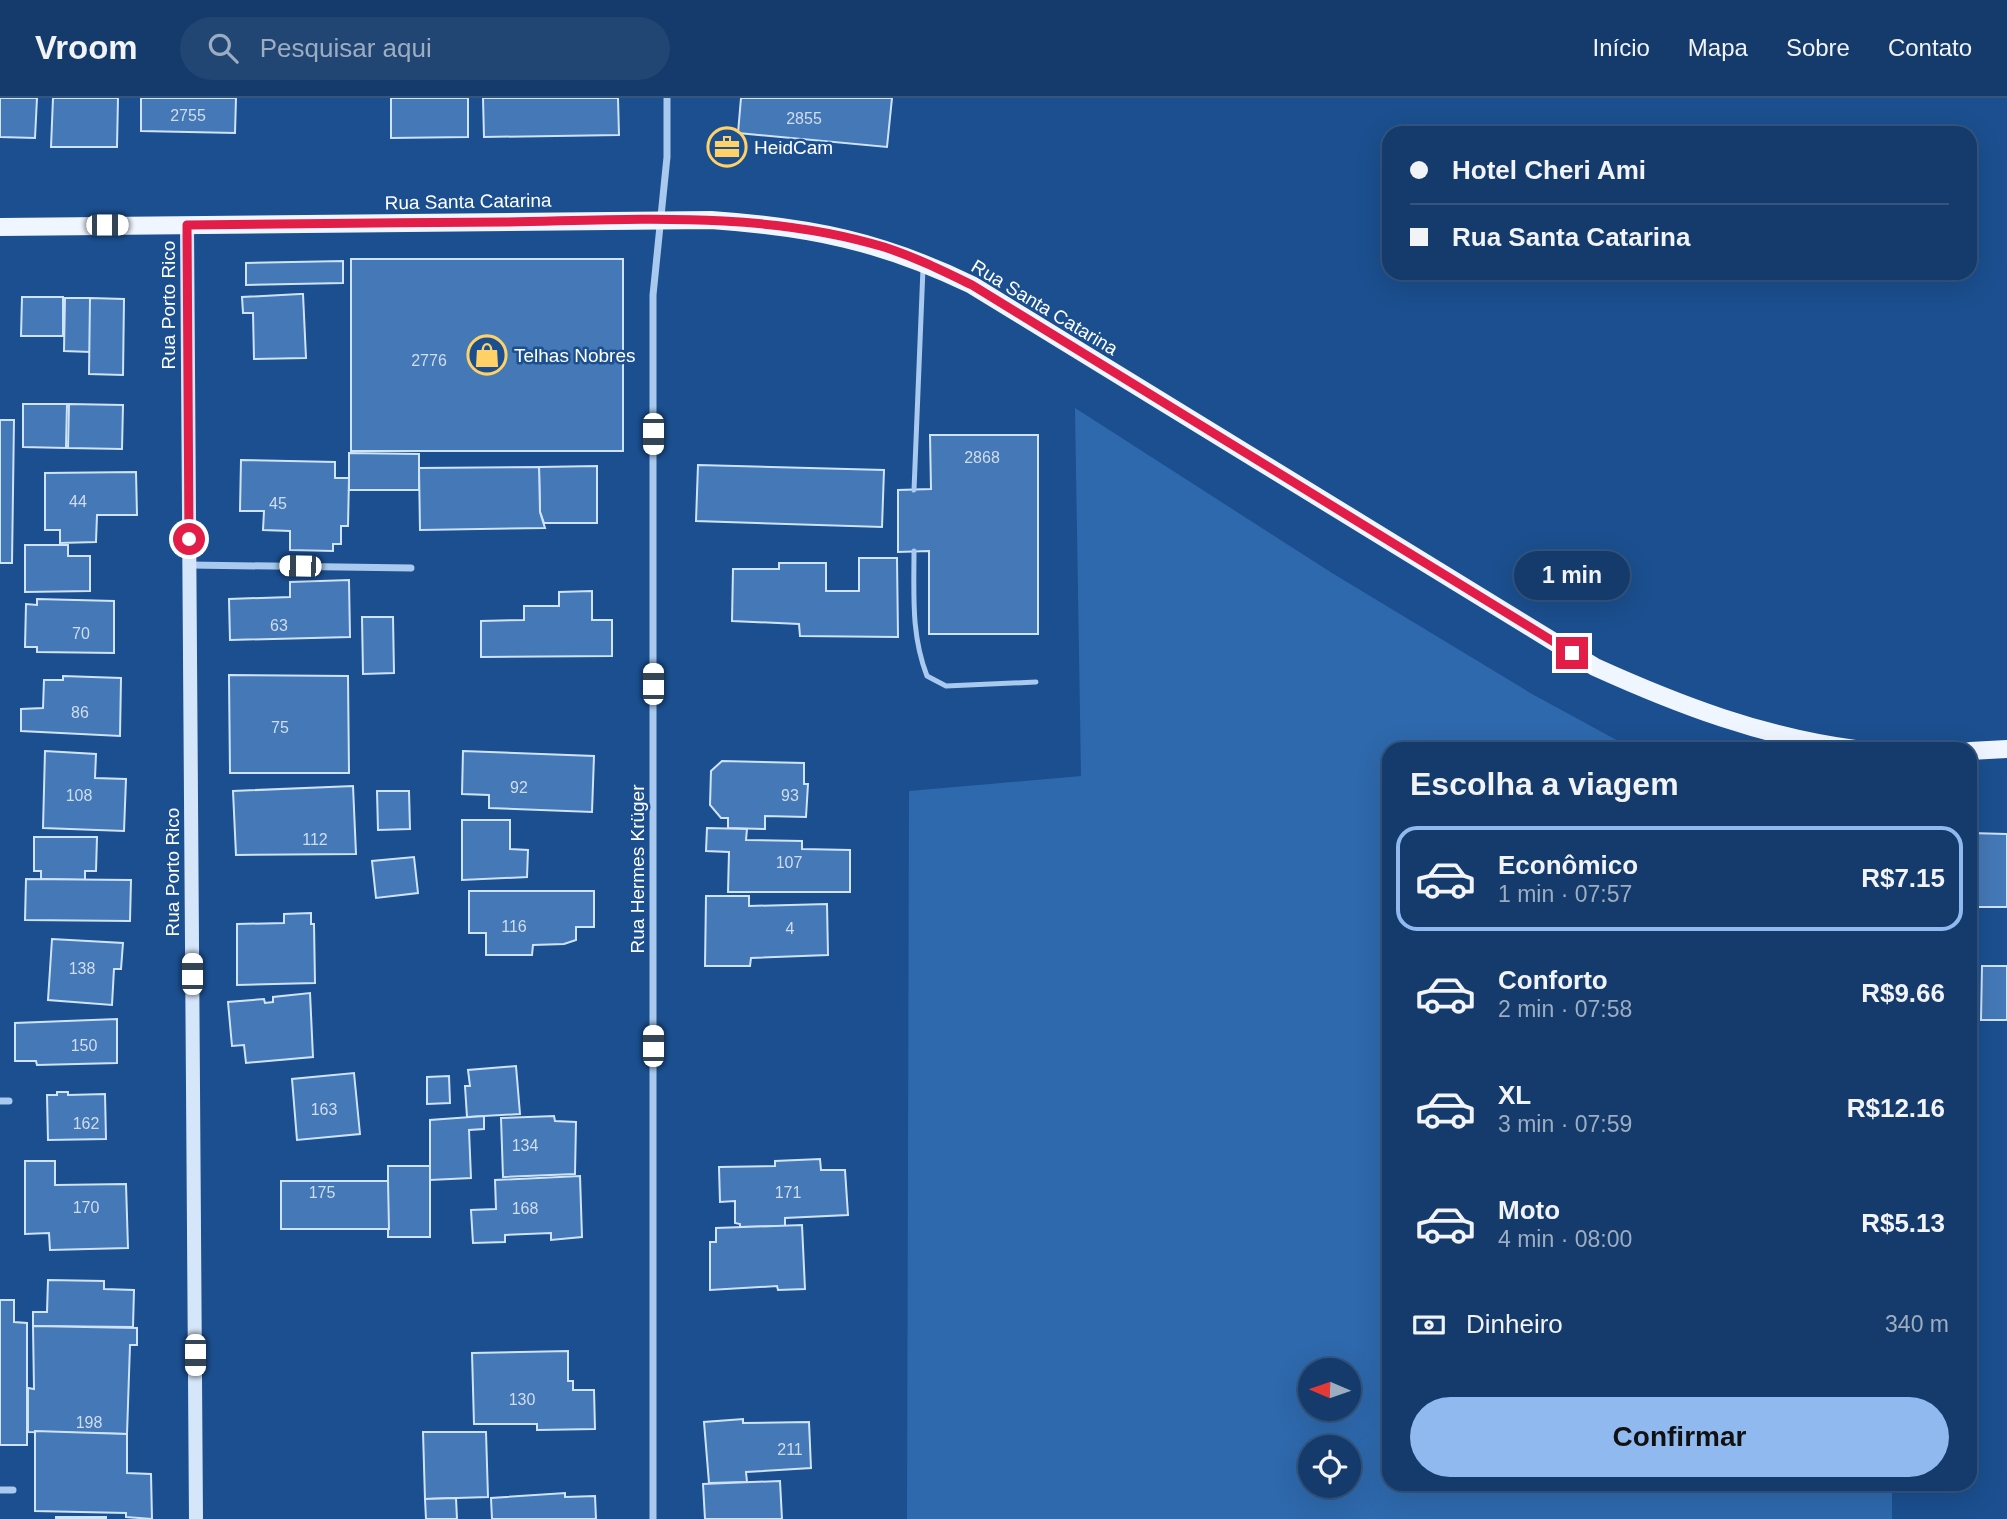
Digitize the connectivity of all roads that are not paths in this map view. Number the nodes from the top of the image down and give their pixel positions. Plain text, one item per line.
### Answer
1 (667, 98) edge
2 (660, 220) junction
3 (187, 225) junction
4 (0, 226) edge
5 (923, 262) junction
6 (914, 490) dead end
7 (914, 551) dead end
8 (189, 565) junction
9 (411, 568) dead end
10 (1036, 682) dead end
11 (1804, 742) edge
12 (2007, 750) edge
13 (1977, 751) edge
14 (0, 1101) edge
15 (9, 1101) dead end
16 (0, 1490) edge
17 (13, 1490) dead end
18 (196, 1519) edge
19 (653, 1519) edge

1 - 2 street, Rua Hermes Krüger
2 - 3 main road, Rua Santa Catarina
2 - 5 main road, Rua Santa Catarina
2 - 19 street, Rua Hermes Krüger
3 - 4 main road, Rua Santa Catarina
3 - 8 main road, Rua Porto Rico
5 - 6 lane
5 - 11 main road, Rua Santa Catarina
7 - 10 lane
8 - 9 street
8 - 18 main road, Rua Porto Rico
12 - 13 main road
14 - 15 street
16 - 17 street

